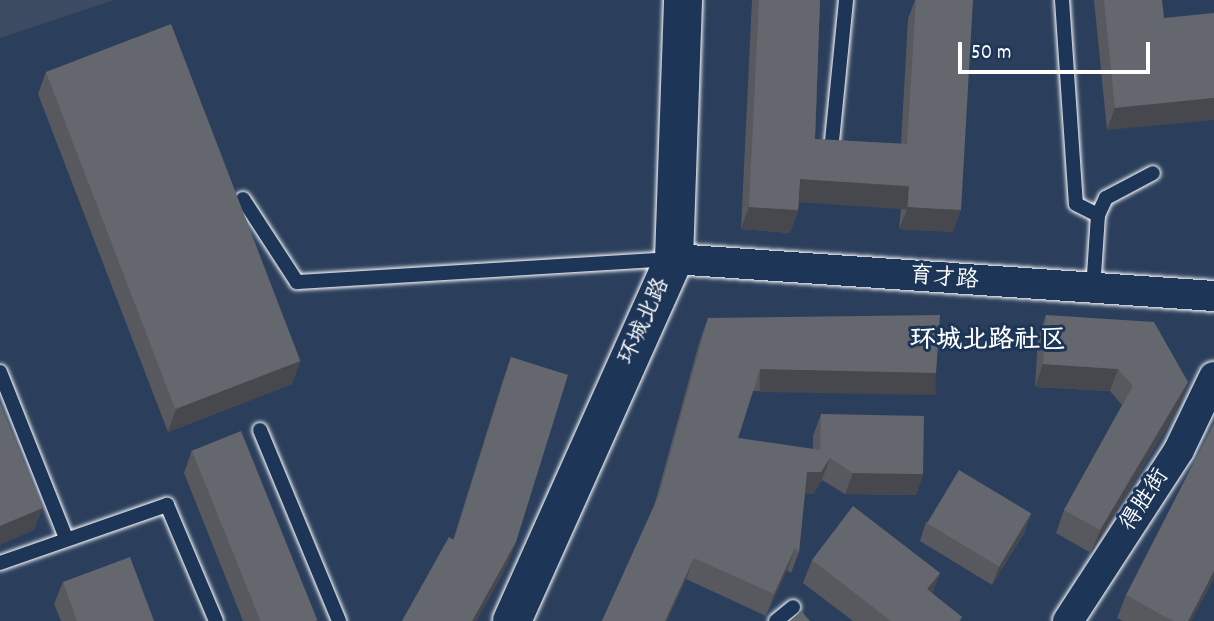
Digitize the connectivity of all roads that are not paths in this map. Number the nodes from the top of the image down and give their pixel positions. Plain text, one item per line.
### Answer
1 (683, 0) edge
2 (846, 0) edge
3 (1062, 0) edge
4 (831, 150) edge
5 (1153, 173) dead end
6 (243, 200) dead end
7 (1098, 215) junction
8 (674, 259) junction
9 (1093, 292) junction
10 (1214, 296) edge
11 (0, 372) edge
12 (1214, 377) edge
13 (260, 430) dead end
14 (66, 538) junction
15 (0, 563) edge
16 (793, 607) dead end
17 (216, 621) edge
18 (338, 621) edge
19 (512, 621) edge
20 (776, 621) edge
21 (1068, 621) edge

1 - 8 main road, 环城北路
2 - 4 lane
3 - 7 lane
5 - 7 lane
6 - 8 lane
7 - 9 lane
8 - 9 street, 育才路
8 - 19 main road, 环城北路
9 - 10 street, 育才路
11 - 14 lane
12 - 21 street, 得胜街
13 - 18 lane
14 - 15 lane
14 - 17 lane
16 - 20 lane

